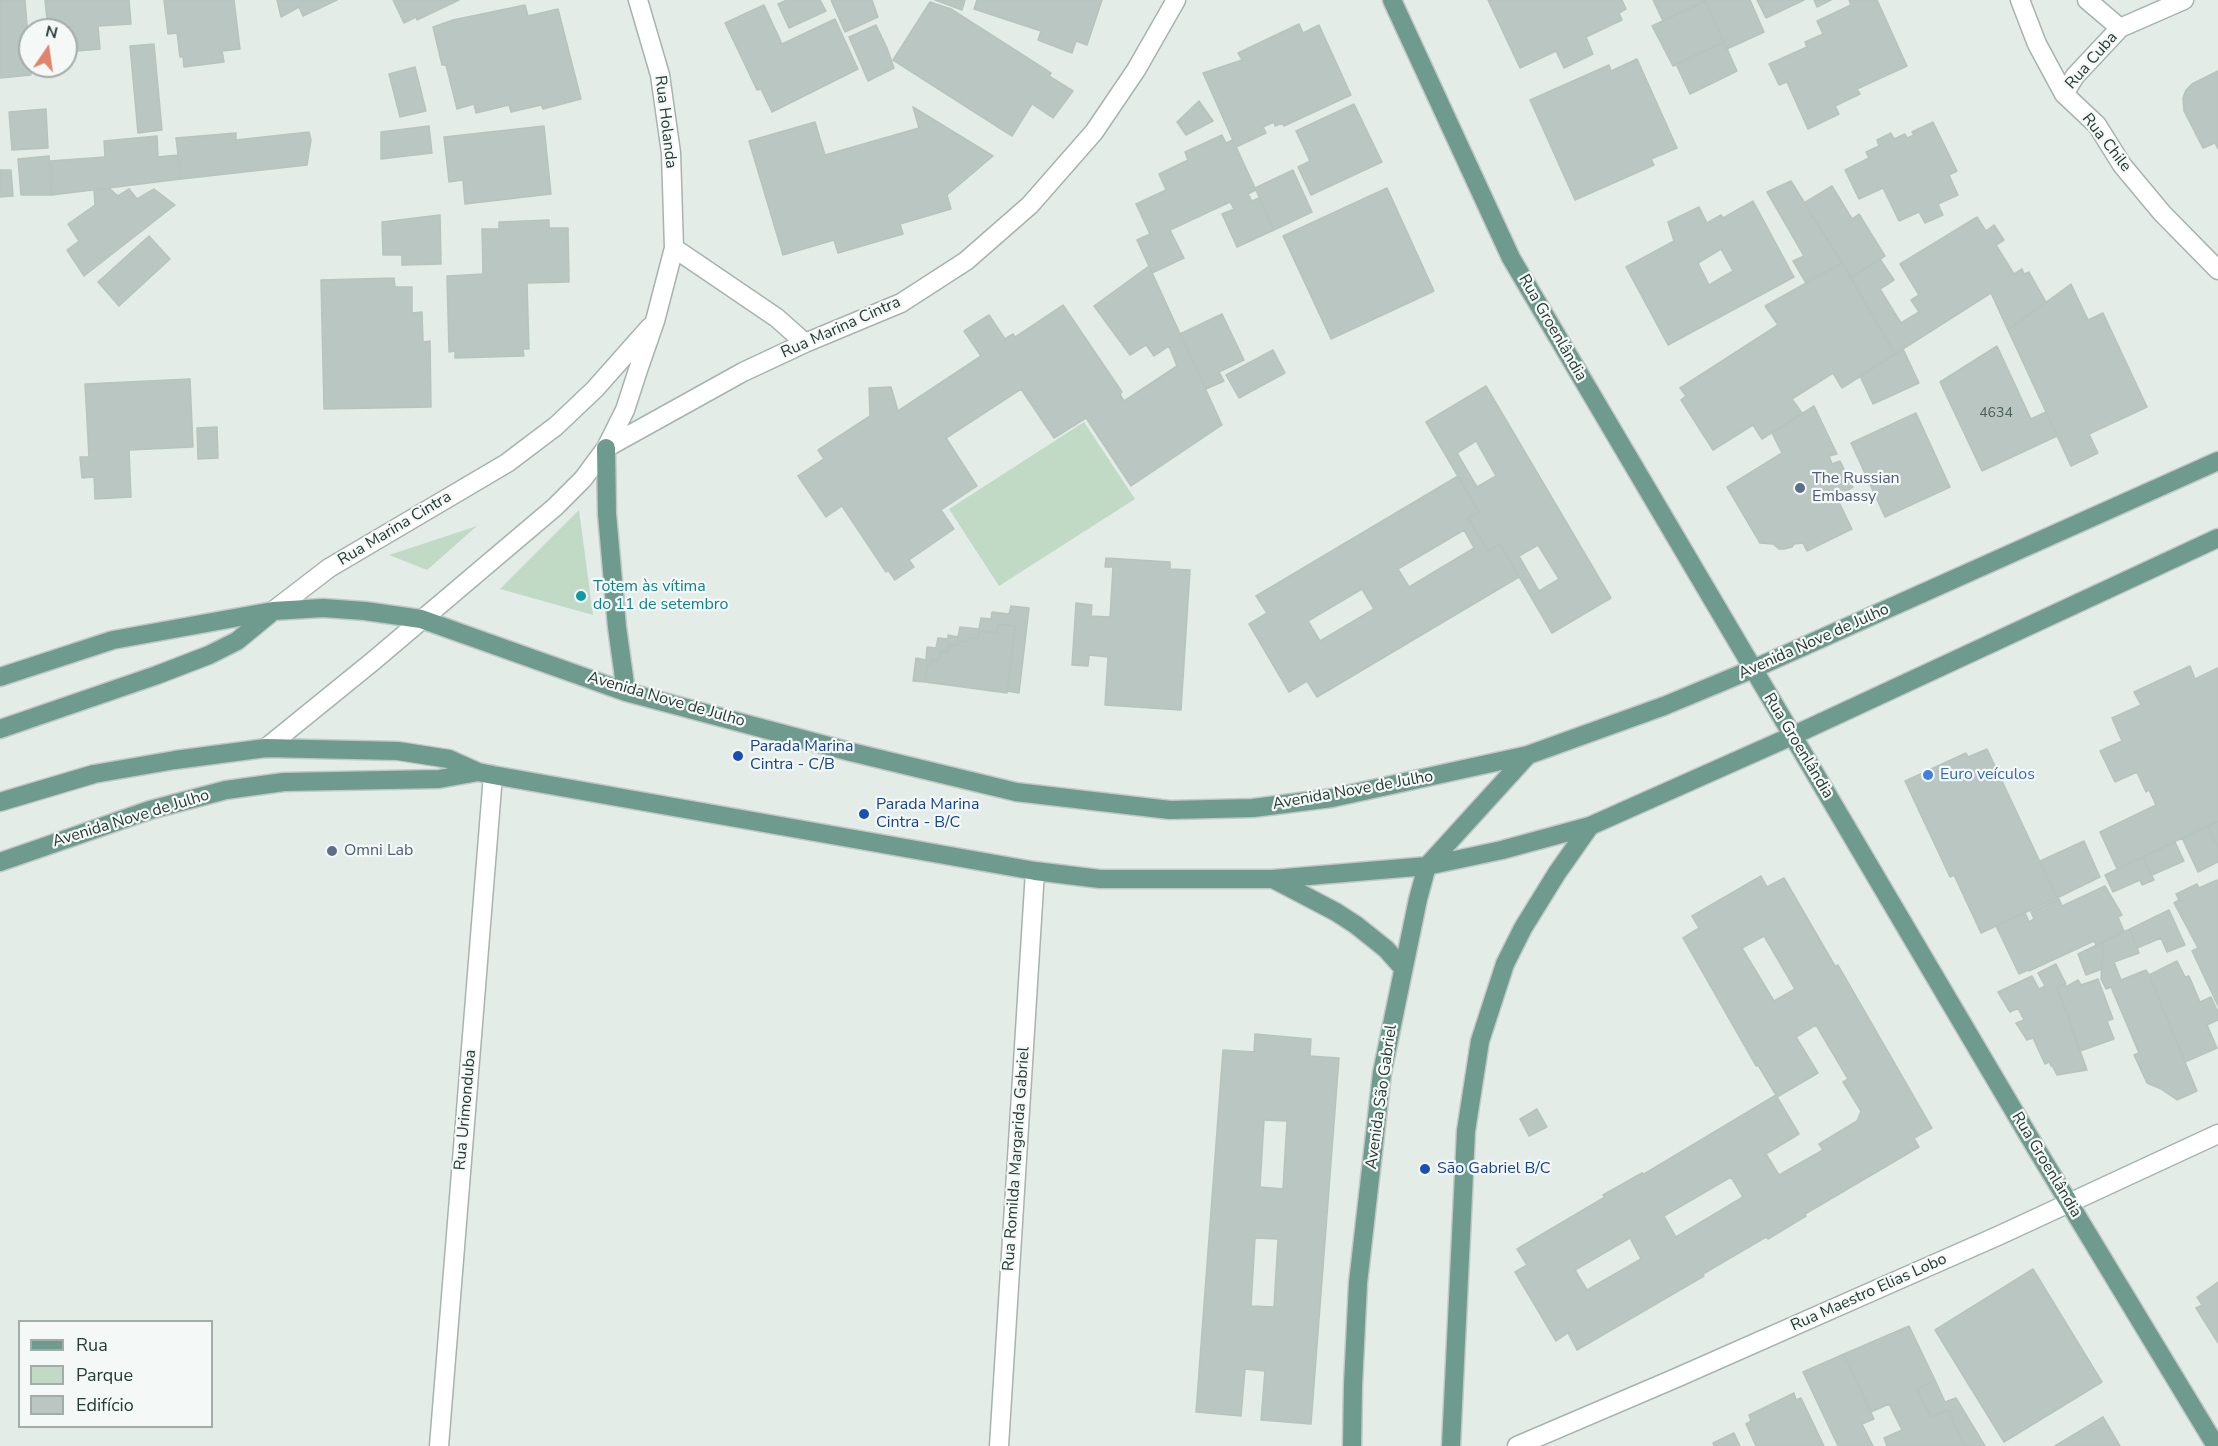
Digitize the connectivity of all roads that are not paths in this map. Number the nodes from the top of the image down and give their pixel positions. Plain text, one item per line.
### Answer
1 (638, 0) edge
2 (1176, 0) edge
3 (1392, 0) edge
4 (2020, 0) edge
5 (2087, 0) edge
6 (2184, 0) edge
7 (2120, 28) junction
8 (2064, 94) junction
9 (674, 248) junction
10 (2218, 270) edge
11 (655, 321) junction
12 (804, 343) junction
13 (606, 448) junction
14 (2218, 461) edge
15 (2218, 538) edge
16 (273, 611) junction
17 (421, 620) junction
18 (1753, 669) junction
19 (0, 677) edge
20 (626, 692) junction
21 (0, 729) edge
22 (1792, 736) junction
23 (266, 748) junction
24 (1528, 755) junction
25 (486, 773) junction
26 (0, 802) edge
27 (1590, 826) junction
28 (0, 862) edge
29 (1427, 866) junction
30 (1035, 871) junction
31 (1274, 879) junction
32 (1403, 968) junction
33 (2218, 1134) edge
34 (2069, 1203) junction
35 (439, 1446) edge
36 (999, 1446) edge
37 (1352, 1446) edge
38 (1451, 1446) edge
39 (1517, 1446) edge
40 (2216, 1446) edge

1 - 9 street, Rua Holanda
2 - 12 street, Rua Marina Cintra
3 - 18 main road, Rua Groenlândia
4 - 8 street, Rua Chile
5 - 7 street, Rua Cuba
6 - 7 street, Rua Cuba
7 - 8 street, Rua Cuba
8 - 10 street, Rua Chile
9 - 11 street, Rua Holanda
9 - 12 street
11 - 13 street, Rua Marina Cintra
11 - 16 street, Rua Marina Cintra
12 - 13 street, Rua Marina Cintra
13 - 17 street, Rua Marina Cintra
13 - 20 main road
14 - 18 main road, Avenida Nove de Julho
15 - 22 main road, Avenida Nove de Julho
16 - 17 main road, Avenida Nove de Julho
16 - 19 main road, Avenida Nove de Julho
16 - 21 main road
17 - 20 main road, Avenida Nove de Julho
17 - 23 street, Rua Marina Cintra
18 - 22 main road, Rua Groenlândia
18 - 24 main road, Avenida Nove de Julho
20 - 24 main road, Avenida Nove de Julho
22 - 27 main road, Avenida Nove de Julho
22 - 34 main road, Rua Groenlândia
23 - 25 main road, Avenida Nove de Julho
23 - 26 main road, Avenida Nove de Julho
24 - 29 main road, Avenida São Gabriel
25 - 28 main road, Avenida Nove de Julho
25 - 30 main road, Avenida Nove de Julho
25 - 35 street, Rua Urimonduba
27 - 29 main road, Avenida Nove de Julho
27 - 38 main road
29 - 31 main road, Avenida Nove de Julho
29 - 32 main road, Avenida São Gabriel
30 - 31 main road, Avenida Nove de Julho
30 - 36 street, Rua Romilda Margarida Gabriel
31 - 32 main road
32 - 37 main road, Avenida São Gabriel
33 - 34 street, Rua Maestro Elias Lobo
34 - 39 street, Rua Maestro Elias Lobo
34 - 40 main road, Rua Groenlândia

